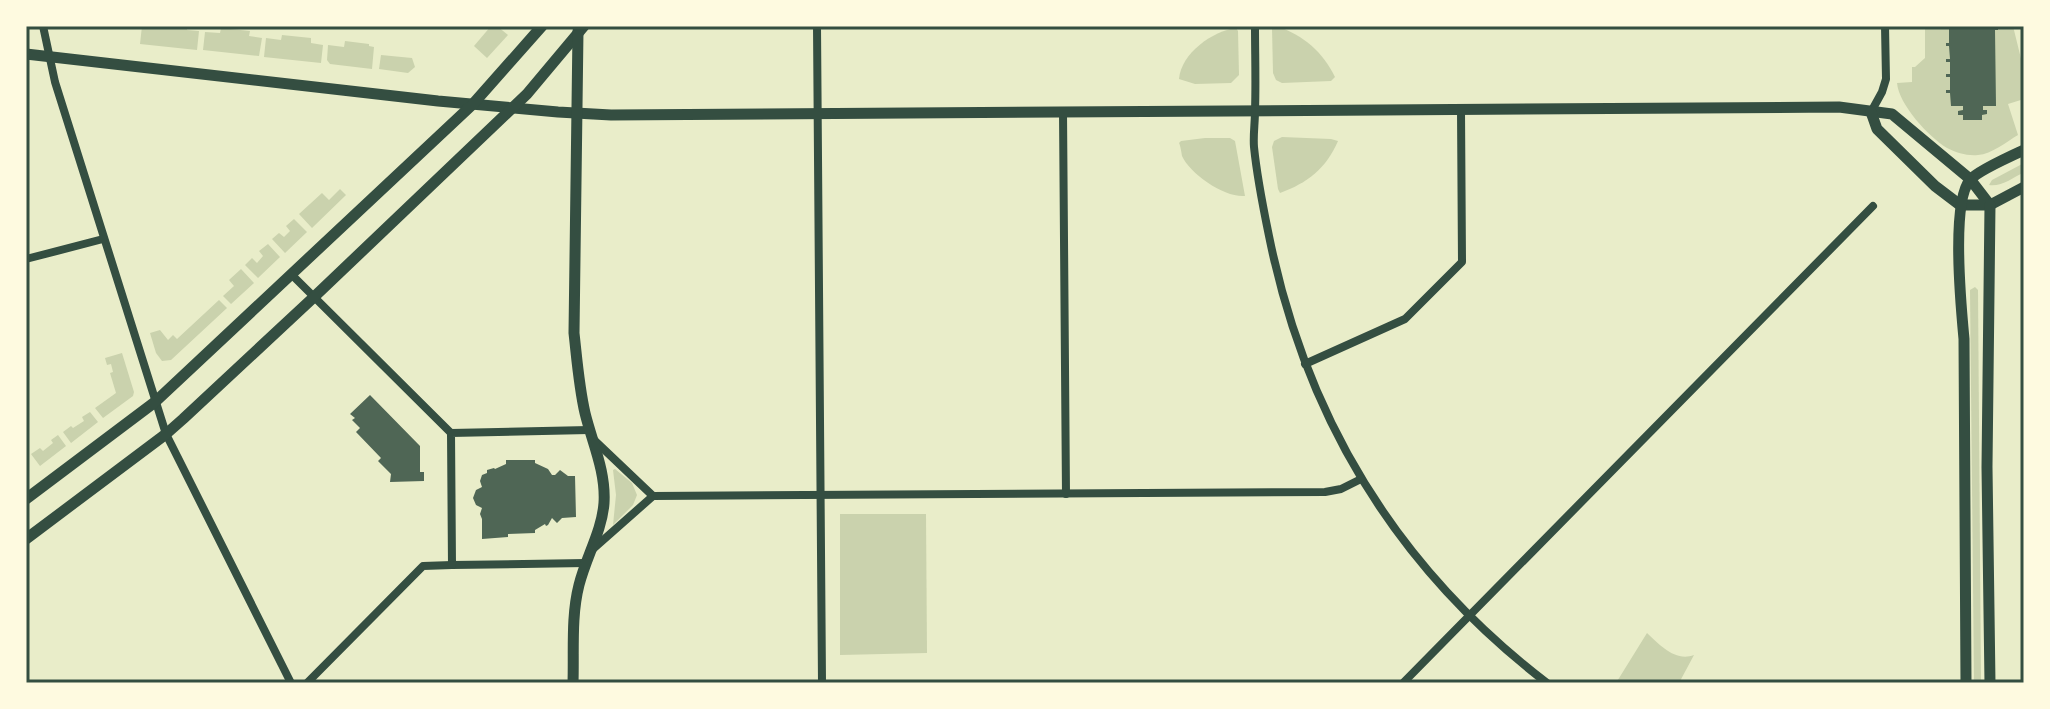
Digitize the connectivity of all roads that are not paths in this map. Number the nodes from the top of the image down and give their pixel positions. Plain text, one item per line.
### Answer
1 (43, 26) edge
2 (542, 26) edge
3 (817, 26) edge
4 (1255, 26) edge
5 (1885, 26) edge
6 (580, 28) edge
7 (26, 54) edge
8 (49, 57) junction
9 (473, 104) junction
10 (512, 108) junction
11 (1461, 110) junction
12 (1255, 111) junction
13 (1063, 112) junction
14 (1871, 112) junction
15 (578, 113) junction
16 (818, 113) junction
17 (2024, 150) edge
18 (1970, 179) junction
19 (2024, 187) edge
20 (1960, 205) junction
21 (1990, 205) junction
22 (1873, 206) dead end
23 (103, 239) junction
24 (26, 259) edge
25 (292, 275) junction
26 (314, 297) junction
27 (1305, 364) junction
28 (155, 402) junction
29 (451, 433) junction
30 (166, 434) junction
31 (590, 434) junction
32 (1361, 479) junction
33 (1066, 494) junction
34 (653, 496) junction
35 (820, 496) junction
36 (26, 499) edge
37 (26, 539) edge
38 (588, 558) junction
39 (452, 565) junction
40 (1469, 616) junction
41 (291, 683) edge
42 (307, 683) edge
43 (573, 683) edge
44 (822, 683) edge
45 (1403, 683) edge
46 (1547, 683) edge
47 (1966, 683) edge
48 (1990, 683) edge

1 - 8 street
2 - 9 street
3 - 16 street
4 - 12 street
5 - 14 street
6 - 10 street
6 - 15 street
7 - 8 street
8 - 9 street
8 - 23 street
9 - 10 street
9 - 25 street
10 - 15 street
10 - 26 street
11 - 12 street
11 - 14 street
11 - 27 street
12 - 13 street
12 - 27 street
13 - 16 street
13 - 33 street
14 - 18 street
14 - 20 street
15 - 16 street
15 - 31 street
16 - 35 street
17 - 18 street
18 - 20 street
18 - 21 street
19 - 21 street
20 - 21 street
20 - 47 street
21 - 48 street
22 - 40 street
23 - 24 street
23 - 28 street
25 - 26 street
25 - 28 street
26 - 29 street
26 - 30 street
27 - 32 street
28 - 30 street
28 - 36 street
29 - 31 street
29 - 39 street
30 - 37 street
30 - 41 street
31 - 34 street
31 - 38 street
32 - 33 street
32 - 40 street
33 - 35 street
34 - 35 street
34 - 38 street
35 - 44 street
38 - 39 street
38 - 43 street
39 - 42 street
40 - 45 street
40 - 46 street

